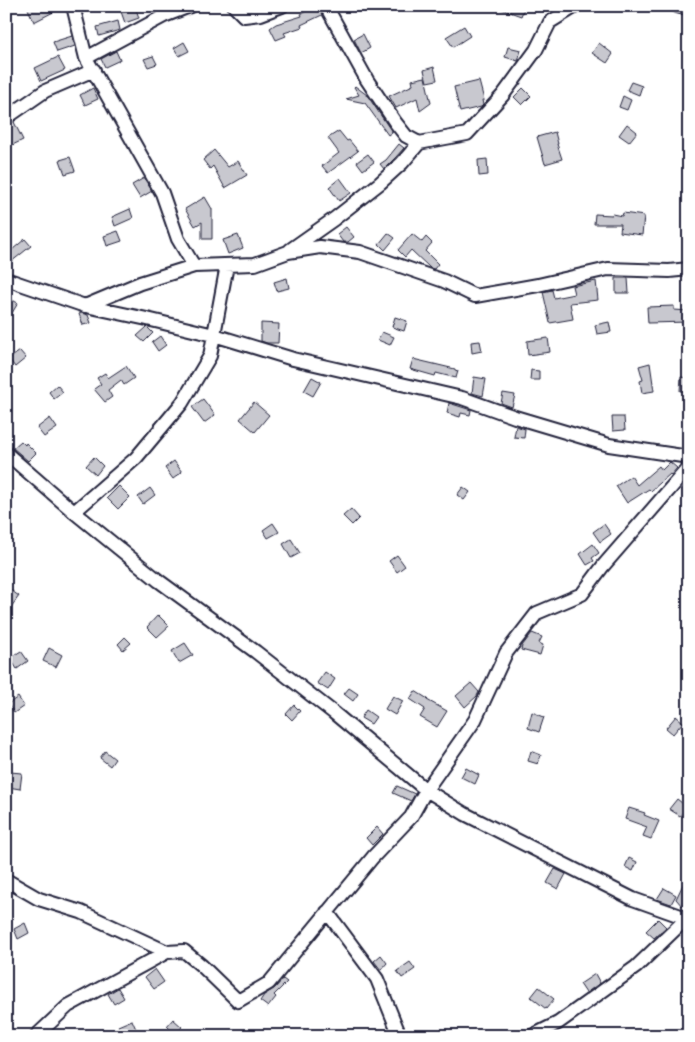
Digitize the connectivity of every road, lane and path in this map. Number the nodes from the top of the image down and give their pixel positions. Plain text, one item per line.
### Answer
1 (73, 6) edge
2 (190, 6) edge
3 (234, 6) edge
4 (282, 6) edge
5 (326, 6) edge
6 (576, 6) edge
7 (677, 6) edge
8 (689, 9) edge
9 (86, 58) junction
10 (94, 70) junction
11 (6, 118) edge
12 (419, 143) junction
13 (288, 252) junction
14 (227, 265) junction
15 (194, 266) junction
16 (689, 269) edge
17 (6, 279) edge
18 (86, 306) junction
19 (214, 335) junction
20 (6, 453) edge
21 (689, 457) edge
22 (689, 467) edge
23 (74, 512) junction
24 (426, 790) junction
25 (6, 880) edge
26 (327, 912) junction
27 (688, 918) edge
28 (167, 952) junction
29 (36, 1036) edge
30 (400, 1036) edge
31 (532, 1036) edge

1 - 9 street
2 - 9 street
3 - 4 street
5 - 12 street
6 - 12 street
7 - 8 street
9 - 10 street
10 - 11 street
10 - 15 street
12 - 13 street
13 - 14 street
13 - 16 street
14 - 15 street
14 - 19 street
15 - 18 street
17 - 18 street
18 - 19 street
19 - 21 street
19 - 23 street
20 - 23 street
22 - 24 street
23 - 24 street
24 - 26 street
24 - 27 street
25 - 28 street
26 - 28 street
26 - 30 street
27 - 31 street
28 - 29 street

